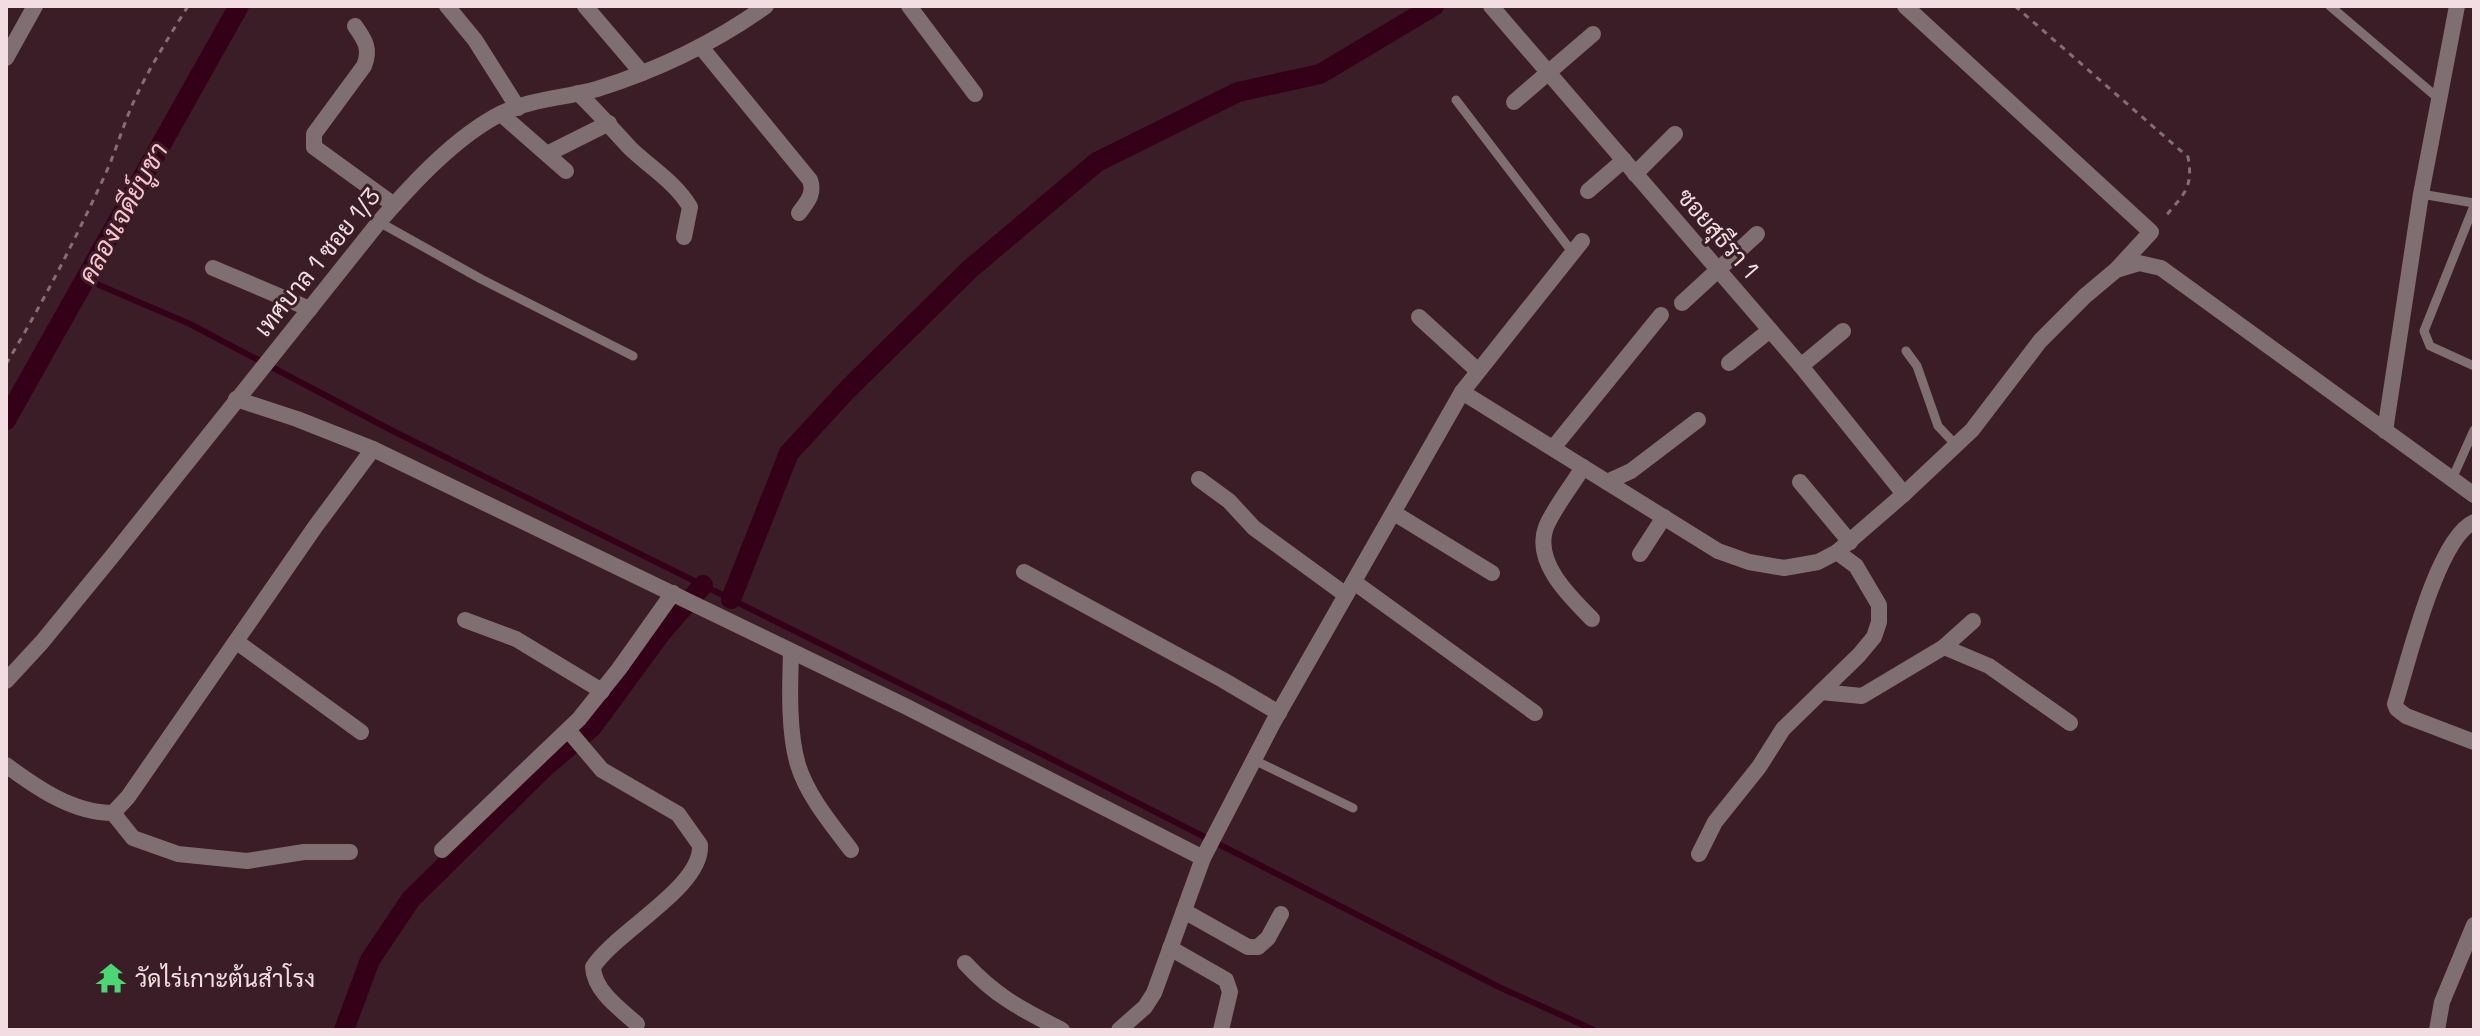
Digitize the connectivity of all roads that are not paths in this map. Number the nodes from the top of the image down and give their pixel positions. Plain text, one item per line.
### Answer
1 (35, 6) edge
2 (447, 6) edge
3 (585, 6) edge
4 (766, 6) edge
5 (909, 6) edge
6 (1491, 6) edge
7 (1905, 6) edge
8 (2330, 6) edge
9 (2457, 6) edge
10 (355, 26) dead end
11 (1593, 34) dead end
12 (701, 47) junction
13 (6, 58) edge
14 (642, 73) junction
15 (1548, 73) junction
16 (578, 93) junction
17 (975, 94) dead end
18 (2439, 99) junction
19 (1456, 100) dead end
20 (1514, 102) dead end
21 (518, 108) junction
22 (501, 114) junction
23 (609, 123) junction
24 (1675, 134) dead end
25 (547, 154) junction
26 (1624, 160) junction
27 (566, 171) dead end
28 (1635, 174) junction
29 (1588, 191) dead end
30 (2421, 194) junction
31 (2474, 204) edge
32 (394, 205) junction
33 (799, 213) dead end
34 (379, 222) junction
35 (1757, 234) dead end
36 (684, 237) dead end
37 (1577, 247) joint
38 (213, 268) dead end
39 (1718, 270) junction
40 (2116, 270) junction
41 (1682, 303) dead end
42 (310, 309) junction
43 (1661, 315) dead end
44 (1419, 317) dead end
45 (1770, 330) junction
46 (1843, 331) dead end
47 (1906, 351) dead end
48 (633, 356) dead end
49 (1729, 363) dead end
50 (1801, 366) junction
51 (2474, 366) edge
52 (1478, 371) junction
53 (242, 392) junction
54 (1462, 392) junction
55 (1698, 420) dead end
56 (2474, 430) edge
57 (2385, 431) junction
58 (1956, 445) junction
59 (1553, 448) junction
60 (373, 449) junction
61 (1583, 467) junction
62 (1199, 479) dead end
63 (2452, 479) junction
64 (1607, 482) junction
65 (1800, 482) dead end
66 (1904, 494) junction
67 (2474, 495) edge
68 (1394, 513) junction
69 (1664, 517) junction
70 (2474, 522) edge
71 (1844, 547) junction
72 (1640, 554) dead end
73 (1024, 572) dead end
74 (1492, 573) dead end
75 (1350, 588) junction
76 (683, 598) junction
77 (1592, 619) dead end
78 (465, 620) dead end
79 (1973, 621) dead end
80 (237, 642) junction
81 (1944, 647) junction
82 (791, 652) junction
83 (6, 681) edge
84 (602, 691) junction
85 (1821, 692) junction
86 (1279, 713) junction
87 (1535, 713) dead end
88 (2070, 723) dead end
89 (361, 732) dead end
90 (573, 737) junction
91 (2474, 742) edge
92 (1254, 760) junction
93 (6, 765) edge
94 (1353, 808) dead end
95 (113, 813) junction
96 (442, 850) dead end
97 (851, 850) dead end
98 (350, 852) dead end
99 (1699, 854) dead end
100 (1204, 856) junction
101 (1184, 911) junction
102 (1281, 914) dead end
103 (2474, 925) edge
104 (1170, 948) junction
105 (965, 963) dead end
106 (637, 1024) dead end
107 (1062, 1030) edge
108 (1119, 1030) edge
109 (1221, 1030) edge
110 (2437, 1030) edge

1 - 13 street
2 - 21 street
3 - 14 street
4 - 12 street, เทศบาล 1 ซอย 1/3
5 - 17 street
6 - 15 street, ซอยสุธีรา 1
7 - 40 street
8 - 18 lane
9 - 18 street
10 - 32 street
11 - 15 street
12 - 14 street, เทศบาล 1 ซอย 1/3
12 - 33 street
14 - 16 street, เทศบาล 1 ซอย 1/3
15 - 20 street
15 - 26 street, ซอยสุธีรา 1
16 - 21 street, เทศบาล 1 ซอย 1/3
16 - 23 street
18 - 30 street
19 - 37 lane
21 - 22 street, เทศบาล 1 ซอย 1/3
22 - 25 street
22 - 32 street, เทศบาล 1 ซอย 1/3
23 - 25 street
23 - 36 street
24 - 28 street
25 - 27 street
26 - 28 street, ซอยสุธีรา 1
26 - 29 street
28 - 39 street, ซอยสุธีรา 1
30 - 31 lane
30 - 57 street
31 - 51 lane
32 - 34 street, เทศบาล 1 ซอย 1/3
34 - 42 street, เทศบาล 1 ซอย 1/3
34 - 48 lane
35 - 39 street
37 - 52 street
38 - 42 street
39 - 41 street
39 - 45 street, ซอยสุธีรา 1
40 - 57 street
40 - 58 street
42 - 53 street, เทศบาล 1 ซอย 1/3
43 - 59 street
44 - 52 street
45 - 49 street
45 - 50 street, ซอยสุธีรา 1
46 - 50 street
47 - 58 lane
50 - 66 street, ซอยสุธีรา 1
52 - 54 street
53 - 60 street
53 - 83 street, เทศบาล 1 ซอย 1/3
54 - 59 street
54 - 68 street
55 - 64 street
56 - 63 lane
57 - 63 street
58 - 66 street
59 - 61 street
60 - 76 street
60 - 80 street
61 - 64 street
61 - 77 street
62 - 75 street
63 - 67 street
64 - 69 street
65 - 71 street
66 - 71 street
68 - 74 street
68 - 75 street
69 - 71 street
69 - 72 street
70 - 91 street
71 - 85 street
73 - 86 street
75 - 86 street
75 - 87 street
76 - 82 street
76 - 84 street
78 - 84 street
79 - 81 street
80 - 89 street
80 - 95 street
81 - 85 street
81 - 88 street
82 - 97 street
82 - 100 street
84 - 90 street
85 - 99 street
86 - 92 street
90 - 96 street
90 - 106 street
92 - 94 lane
92 - 100 street
93 - 95 street
95 - 98 street
100 - 101 street
101 - 102 street
101 - 104 street
103 - 110 street
104 - 108 street
104 - 109 street
105 - 107 street

